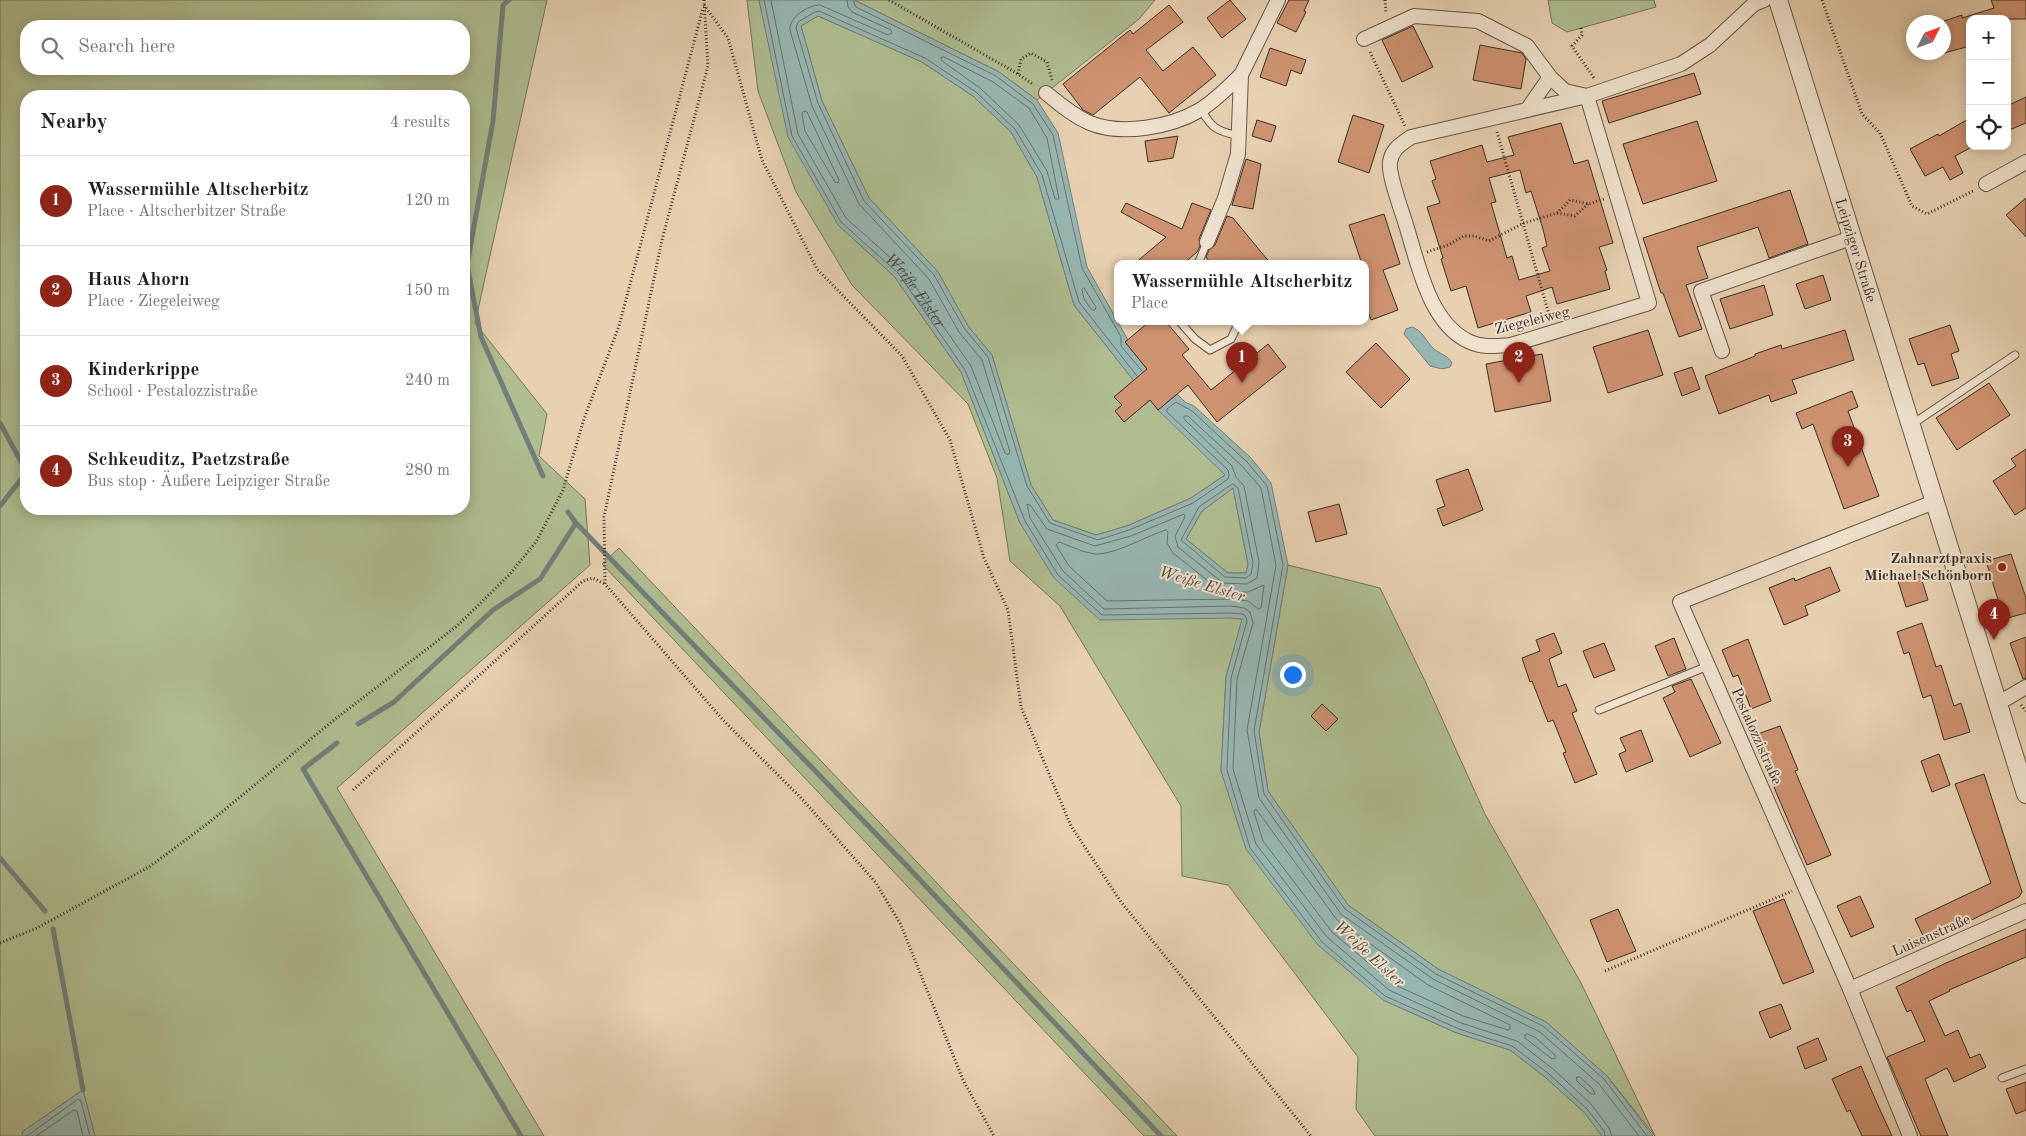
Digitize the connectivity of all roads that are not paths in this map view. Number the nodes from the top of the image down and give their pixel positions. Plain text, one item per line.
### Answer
1 (1278, 0) edge
2 (1764, 0) edge
3 (1778, 0) edge
4 (1364, 39) road end
5 (1241, 76) junction
6 (1550, 77) junction
7 (1046, 93) road end
8 (1587, 96) junction
9 (1201, 109) junction
10 (1528, 110) junction
11 (1240, 136) junction
12 (2026, 162) edge
13 (1986, 184) road end
14 (1851, 238) junction
15 (1207, 242) joint
16 (1200, 260) edge
17 (1182, 325) edge
18 (1238, 325) edge
19 (1722, 351) dead end
20 (2015, 356) dead end
21 (1910, 425) junction
22 (1934, 502) junction
23 (1708, 666) junction
24 (2026, 687) edge
25 (1997, 704) junction
26 (1599, 710) dead end
27 (2026, 794) edge
28 (2026, 911) edge
29 (1850, 989) junction
30 (2026, 1069) edge
31 (2002, 1078) dead end
32 (1910, 1136) edge

1 - 5 street
2 - 8 street, Ziegeleiweg
3 - 14 street, Leipziger Straße
4 - 6 street, Ziegeleiweg
5 - 9 street
5 - 11 street
6 - 8 street, Ziegeleiweg
6 - 10 street
7 - 9 street
8 - 10 street, Ziegeleiweg
8 - 10 street, Ziegeleiweg
9 - 11 lane
11 - 15 street
12 - 13 street
14 - 19 street
14 - 21 street, Leipziger Straße
15 - 16 lane
17 - 18 lane
20 - 21 lane
21 - 22 street, Leipziger Straße
22 - 23 street, Pestalozzistraße
22 - 25 street, Leipziger Straße
23 - 26 lane
23 - 29 street, Pestalozzistraße
24 - 25 street
25 - 27 street, Leipziger Straße
28 - 29 street, Luisenstraße
29 - 32 street, Pestalozzistraße
30 - 31 lane

